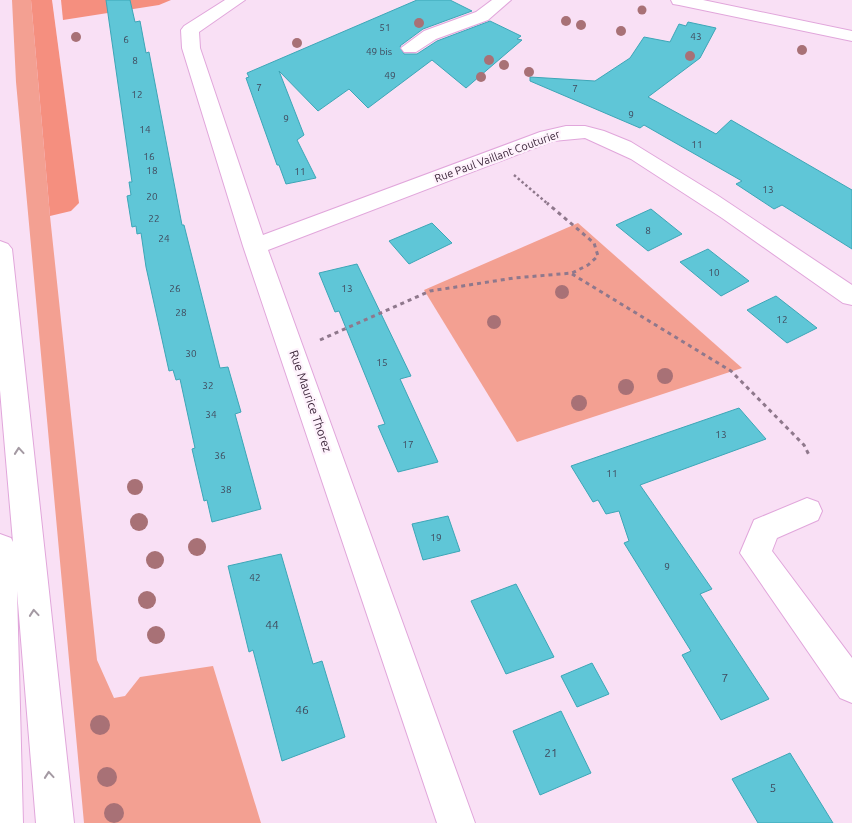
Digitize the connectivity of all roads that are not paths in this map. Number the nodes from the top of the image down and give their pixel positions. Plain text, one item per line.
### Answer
1 (237, 0) edge
2 (503, 0) edge
3 (680, 0) edge
4 (852, 36) edge
5 (410, 48) dead end
6 (255, 246) junction
7 (0, 249) edge
8 (852, 297) edge
9 (807, 511) dead end
10 (0, 548) edge
11 (852, 686) edge
12 (4, 823) edge
13 (55, 823) edge
14 (456, 823) edge

1 - 6 street, Rue Maurice Thorez
2 - 5 street
3 - 4 street
6 - 8 street, Rue Paul Vaillant Couturier
6 - 14 street, Rue Maurice Thorez
13 -> 7 street
9 - 11 street
10 - 12 street

